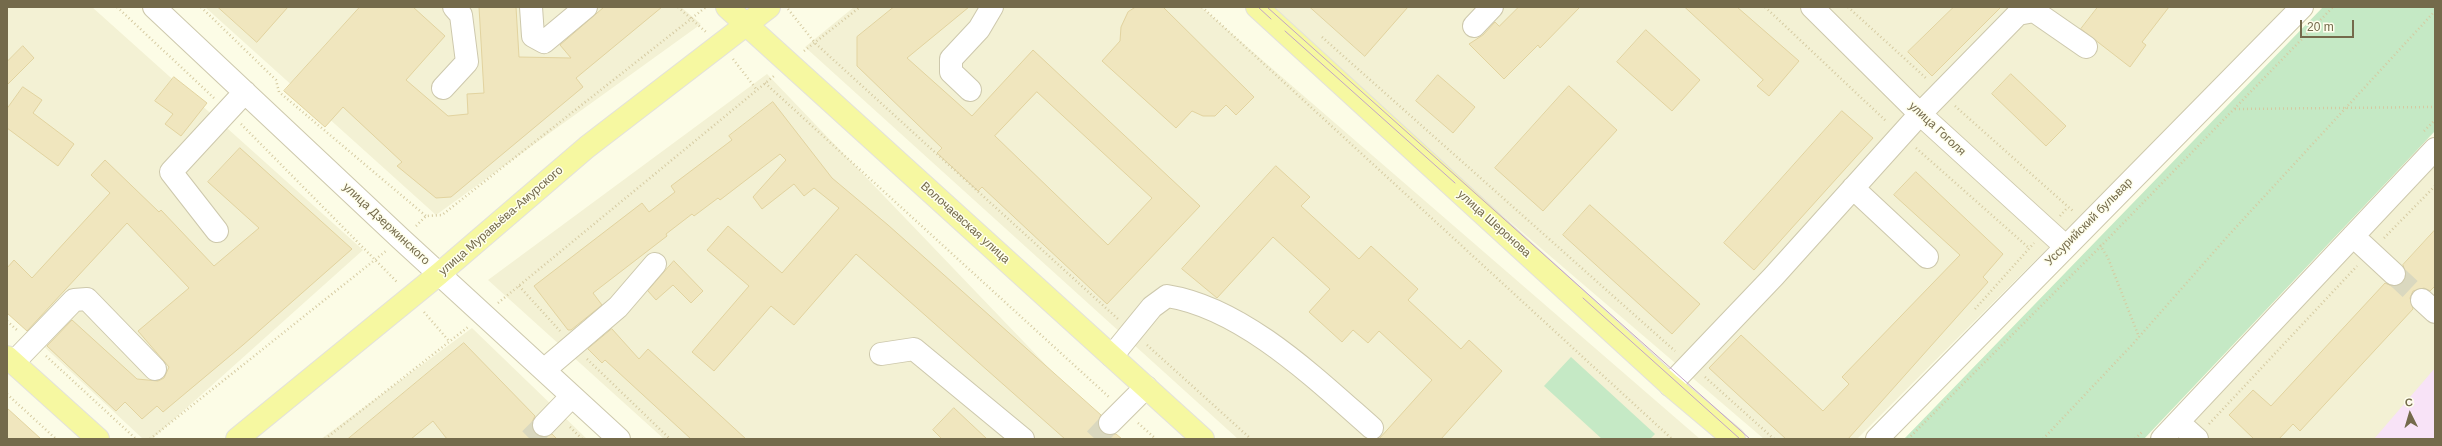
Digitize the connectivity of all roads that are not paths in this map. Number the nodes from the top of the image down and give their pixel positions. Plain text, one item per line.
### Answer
1 (154, 7) edge
2 (454, 7) edge
3 (531, 7) edge
4 (586, 7) edge
5 (727, 7) edge
6 (769, 7) edge
7 (992, 7) edge
8 (1257, 7) edge
9 (1492, 7) edge
10 (1812, 7) edge
11 (2302, 7) edge
12 (747, 24) junction
13 (1474, 26) dead end
14 (2086, 47) dead end
15 (443, 88) dead end
16 (970, 90) dead end
17 (246, 92) junction
18 (1920, 114) junction
19 (2435, 149) edge
20 (1853, 188) junction
21 (217, 232) dead end
22 (2352, 236) junction
23 (2065, 246) junction
24 (1927, 257) dead end
25 (656, 264) dead end
26 (439, 274) junction
27 (2394, 274) tunnel mouth
28 (881, 354) dead end
29 (1112, 356) junction
30 (10, 360) edge
31 (155, 369) dead end
32 (544, 370) junction
33 (1670, 385) junction
34 (1146, 387) junction
35 (572, 396) junction
36 (1117, 416) tunnel mouth
37 (2178, 422) junction
38 (544, 425) tunnel mouth
39 (1372, 428) dead end
40 (2196, 438) edge
41 (98, 439) edge
42 (237, 439) edge
43 (619, 439) edge
44 (1023, 439) edge
45 (1203, 439) edge
46 (1734, 439) edge
47 (1877, 439) edge
48 (2162, 439) edge

1 - 17 street, улица Дзержинского
2 - 15 street
3 - 4 street
5 - 12 main road, Волочаевская улица
6 - 12 main road, улица Муравьёва-Амурского
7 - 16 street
8 - 33 main road, улица Шеронова
9 - 13 street
10 - 18 street, улица Гоголя
11 - 23 street, Уссурийский бульвар
12 - 26 main road, улица Муравьёва-Амурского
12 - 29 main road, Волочаевская улица
14 - 18 street
17 - 21 street
17 - 26 street, улица Дзержинского
18 - 20 street
18 - 23 street, улица Гоголя
19 - 22 street
20 - 24 street
20 - 33 street
22 - 27 street
22 - 37 street
23 - 47 street, Уссурийский бульвар
25 - 32 street
26 - 32 street, улица Дзержинского
26 - 42 main road, улица Муравьёва-Амурского
28 - 44 street
29 - 34 main road, Волочаевская улица
29 - 39 street
30 - 31 street
30 - 41 main road
32 - 35 street, улица Дзержинского
33 - 46 main road, улица Шеронова
34 - 36 street
34 - 45 main road, Волочаевская улица
35 - 38 street
35 - 43 street, улица Дзержинского
37 - 40 street
37 - 48 street

